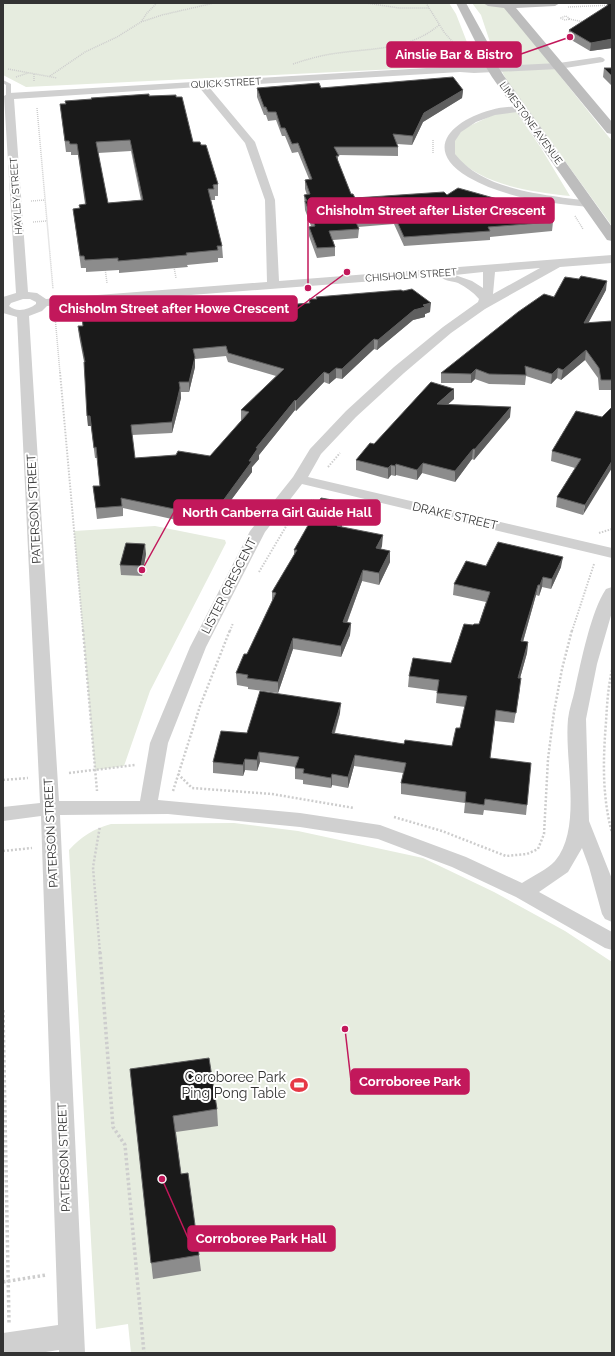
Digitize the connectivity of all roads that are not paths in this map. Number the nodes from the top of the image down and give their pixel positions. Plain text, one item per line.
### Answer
1 (488, 3) edge
2 (465, 4) edge
3 (507, 4) edge
4 (561, 4) edge
5 (520, 19) junction
6 (612, 60) edge
7 (558, 64) junction
8 (492, 67) junction
9 (3, 81) edge
10 (201, 84) junction
11 (9, 96) junction
12 (520, 109) junction
13 (612, 130) edge
14 (588, 204) junction
15 (17, 213) junction
16 (3, 214) edge
17 (612, 236) edge
18 (612, 259) edge
19 (556, 264) junction
20 (489, 269) junction
21 (428, 274) junction
22 (273, 285) junction
23 (48, 302) junction
24 (484, 303) junction
25 (23, 304) junction
26 (3, 306) edge
27 (299, 479) junction
28 (607, 551) edge
29 (612, 592) edge
30 (148, 807) junction
31 (50, 808) junction
32 (3, 814) edge
33 (580, 821) junction
34 (523, 892) junction
35 (612, 914) edge
36 (612, 942) edge
37 (71, 1344) edge
38 (6, 1346) edge

1 - 3 main road
2 - 8 main road, LIMESTONE AVENUE
3 - 4 main road
3 - 5 main road
4 - 5 main road
5 - 7 main road
6 - 7 street, QUICK STREET
7 - 8 street, QUICK STREET
7 - 13 main road
8 - 10 street, QUICK STREET
8 - 12 main road, LIMESTONE AVENUE
9 - 11 lane
10 - 11 street, QUICK STREET
10 - 22 street
11 - 15 street, HAYLEY STREET
12 - 14 main road, LIMESTONE AVENUE
12 - 14 street
14 - 17 main road, LIMESTONE AVENUE
15 - 16 street
15 - 25 street, HAYLEY STREET
18 - 19 street, CHISHOLM STREET
19 - 20 street, CHISHOLM STREET
19 - 24 street, LISTER CRESCENT
20 - 21 street, CHISHOLM STREET
20 - 24 street
21 - 22 street, CHISHOLM STREET
21 - 24 street
22 - 23 street, CHISHOLM STREET
23 - 25 street
23 - 25 street
24 - 27 street, LISTER CRESCENT
25 - 26 street
25 - 26 street
25 - 31 street, PATERSON STREET
27 - 28 street, DRAKE STREET
27 - 30 street, LISTER CRESCENT
29 - 33 street
30 - 31 street
30 - 34 street
31 - 32 street
31 - 37 street, PATERSON STREET
33 - 34 street
33 - 35 street
34 - 36 street
37 - 38 street

